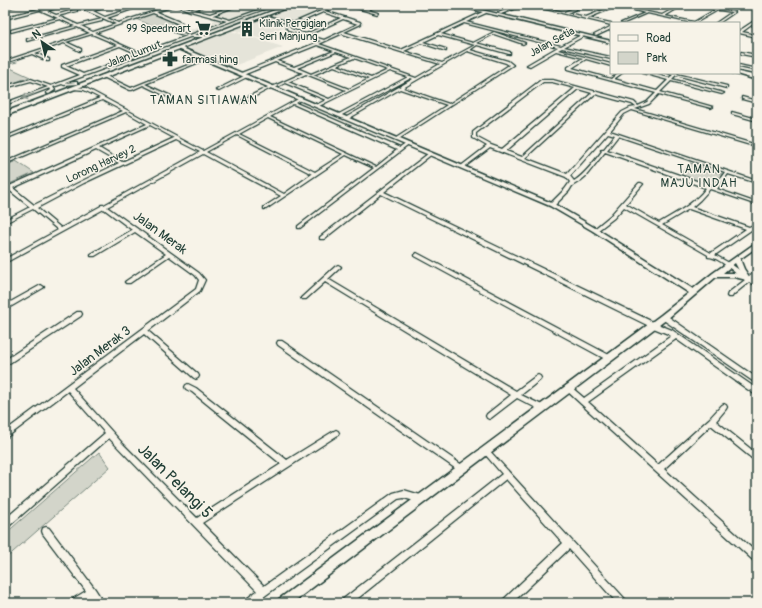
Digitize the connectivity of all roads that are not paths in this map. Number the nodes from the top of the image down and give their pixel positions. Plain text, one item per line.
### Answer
1 (18, 5) edge
2 (32, 5) edge
3 (65, 5) edge
4 (82, 5) edge
5 (113, 5) edge
6 (143, 5) edge
7 (176, 5) edge
8 (205, 5) edge
9 (238, 5) edge
10 (274, 5) edge
11 (285, 5) edge
12 (292, 5) edge
13 (338, 5) edge
14 (347, 5) edge
15 (376, 5) edge
16 (456, 5) edge
17 (464, 5) edge
18 (522, 5) edge
19 (530, 5) edge
20 (584, 5) edge
21 (640, 5) edge
22 (682, 5) edge
23 (614, 7) dead end
24 (5, 8) edge
25 (40, 9) junction
26 (76, 10) dead end
27 (191, 10) junction
28 (365, 10) junction
29 (44, 11) junction
30 (91, 11) junction
31 (322, 11) junction
32 (152, 12) junction
33 (485, 12) junction
34 (646, 12) junction
35 (377, 13) dead end
36 (500, 13) junction
37 (563, 13) junction
38 (211, 15) junction
39 (56, 16) junction
40 (268, 16) junction
41 (662, 16) junction
42 (5, 18) edge
43 (60, 18) junction
44 (104, 18) junction
45 (343, 18) junction
46 (585, 18) junction
47 (101, 20) dead end
48 (229, 21) junction
49 (756, 21) edge
50 (463, 22) junction
51 (527, 22) junction
52 (624, 22) edge
53 (690, 22) edge
54 (697, 22) edge
55 (719, 22) edge
56 (118, 24) junction
57 (292, 24) junction
58 (610, 24) edge
59 (78, 26) junction
60 (552, 26) junction
61 (232, 27) junction
62 (610, 28) edge
63 (12, 31) dead end
64 (498, 31) junction
65 (93, 32) junction
66 (740, 32) edge
67 (344, 33) junction
68 (437, 34) junction
69 (493, 34) junction
70 (306, 35) junction
71 (583, 35) junction
72 (595, 35) junction
73 (757, 36) edge
74 (28, 40) dead end
75 (188, 40) junction
76 (757, 40) edge
77 (324, 41) junction
78 (610, 41) edge
79 (610, 41) edge
80 (63, 42) junction
81 (420, 42) junction
82 (524, 43) dead end
83 (317, 44) junction
84 (475, 44) junction
85 (757, 44) edge
86 (121, 45) junction
87 (561, 47) junction
88 (179, 48) junction
89 (80, 50) dead end
90 (445, 50) dead end
91 (467, 50) junction
92 (556, 50) junction
93 (186, 51) junction
94 (336, 51) junction
95 (402, 51) junction
96 (164, 52) junction
97 (32, 53) junction
98 (509, 53) dead end
99 (742, 53) dead end
100 (140, 54) junction
101 (757, 56) edge
102 (354, 57) junction
103 (586, 58) junction
104 (610, 58) edge
105 (206, 59) junction
106 (48, 60) dead end
107 (275, 61) junction
108 (5, 62) edge
109 (442, 64) junction
110 (334, 65) junction
111 (529, 65) dead end
112 (610, 65) edge
113 (740, 66) edge
114 (294, 68) junction
115 (390, 70) junction
116 (757, 70) edge
117 (740, 72) edge
118 (740, 73) edge
119 (305, 74) junction
120 (312, 74) junction
121 (619, 74) edge
122 (648, 74) edge
123 (676, 74) edge
124 (82, 75) junction
125 (244, 75) junction
126 (757, 75) edge
127 (103, 76) junction
128 (411, 77) junction
129 (757, 78) edge
130 (371, 79) junction
131 (416, 79) junction
132 (670, 79) junction
133 (611, 80) junction
134 (285, 82) junction
135 (62, 83) junction
136 (76, 83) junction
137 (144, 85) junction
138 (85, 86) junction
139 (5, 87) edge
140 (51, 87) junction
141 (272, 87) junction
142 (726, 87) dead end
143 (400, 88) junction
144 (577, 88) junction
145 (218, 90) dead end
146 (348, 90) junction
147 (722, 92) dead end
148 (48, 93) junction
149 (594, 93) junction
150 (657, 93) junction
151 (170, 97) dead end
152 (103, 98) junction
153 (743, 98) dead end
154 (300, 99) junction
155 (329, 100) junction
156 (241, 102) dead end
157 (757, 102) edge
158 (293, 103) junction
159 (5, 104) edge
160 (450, 104) junction
161 (317, 106) junction
162 (637, 106) junction
163 (711, 107) dead end
164 (631, 108) junction
165 (5, 110) edge
166 (126, 111) junction
167 (732, 113) dead end
168 (5, 114) edge
169 (339, 115) junction
170 (268, 117) junction
171 (347, 118) junction
172 (757, 120) edge
173 (150, 124) junction
174 (607, 131) junction
175 (237, 134) junction
176 (617, 135) junction
177 (5, 138) edge
178 (177, 138) junction
179 (397, 139) junction
180 (408, 144) junction
181 (490, 146) junction
182 (757, 146) edge
183 (96, 148) junction
184 (400, 150) junction
185 (603, 150) junction
186 (503, 151) junction
187 (202, 152) junction
188 (345, 154) junction
189 (430, 154) junction
190 (523, 158) junction
191 (5, 163) edge
192 (123, 164) junction
193 (462, 167) junction
194 (376, 168) junction
195 (726, 172) junction
196 (315, 174) junction
197 (568, 176) junction
198 (757, 182) edge
199 (641, 184) dead end
200 (571, 185) junction
201 (708, 188) junction
202 (7, 189) edge
203 (715, 190) junction
204 (380, 192) junction
205 (284, 196) junction
206 (757, 204) edge
207 (552, 205) junction
208 (624, 205) junction
209 (103, 206) junction
210 (688, 207) junction
211 (34, 208) junction
212 (266, 208) dead end
213 (5, 222) edge
214 (757, 224) edge
215 (659, 225) junction
216 (300, 227) dead end
217 (749, 229) junction
218 (61, 230) junction
219 (135, 230) junction
220 (595, 230) junction
221 (322, 238) dead end
222 (757, 244) edge
223 (170, 254) junction
224 (93, 255) dead end
225 (417, 255) dead end
226 (710, 256) junction
227 (737, 259) junction
228 (5, 261) edge
229 (728, 266) junction
230 (338, 267) dead end
231 (757, 273) edge
232 (715, 275) junction
233 (746, 277) junction
234 (325, 279) junction
235 (202, 280) joint
236 (128, 282) dead end
237 (757, 284) edge
238 (41, 287) dead end
239 (693, 292) junction
240 (730, 296) dead end
241 (304, 298) dead end
242 (5, 308) edge
243 (78, 314) dead end
244 (664, 317) junction
245 (653, 325) junction
246 (144, 331) junction
247 (676, 336) junction
248 (280, 343) dead end
249 (609, 358) junction
250 (5, 363) edge
251 (196, 376) dead end
252 (538, 378) dead end
253 (757, 381) edge
254 (188, 387) dead end
255 (69, 388) junction
256 (568, 388) junction
257 (757, 393) edge
258 (516, 395) junction
259 (583, 402) junction
260 (724, 407) dead end
261 (542, 408) junction
262 (489, 416) dead end
263 (711, 421) junction
264 (336, 433) dead end
265 (109, 434) junction
266 (5, 435) edge
267 (486, 451) junction
268 (757, 458) edge
269 (286, 464) junction
270 (462, 469) junction
271 (659, 470) junction
272 (507, 474) junction
273 (421, 499) junction
274 (196, 523) junction
275 (5, 524) edge
276 (46, 531) dead end
277 (569, 543) junction
278 (757, 558) edge
279 (92, 592) junction
280 (264, 592) junction
281 (74, 603) edge
282 (100, 603) edge
283 (248, 603) edge
284 (283, 603) edge
285 (345, 603) edge
286 (506, 603) edge
287 (623, 603) edge

1 - 24 street
2 - 25 street
3 - 29 street
4 - 30 street
5 - 30 street
6 - 44 street
7 - 27 street
7 - 32 street
8 - 27 street
9 - 38 street
10 - 48 street
11 - 61 main road, Jalan Lumut
12 - 40 main road
13 - 31 street
14 - 28 street
15 - 28 street
16 - 33 main road
17 - 33 main road
17 - 36 main road
18 - 36 street
19 - 37 street
20 - 37 street
21 - 34 street
22 - 41 street
23 - 46 street
25 - 29 street
25 - 42 street
26 - 39 street
27 - 38 street
28 - 35 street
29 - 39 street
30 - 44 street
31 - 45 street
31 - 57 street
32 - 56 street
32 - 75 street
33 - 50 street
33 - 51 main road
34 - 41 street
34 - 52 street
36 - 51 main road
36 - 60 main road
37 - 46 street
38 - 48 street
39 - 43 street
40 - 57 street
40 - 61 main road, Jalan Lumut
41 - 53 street
43 - 59 street
43 - 63 street
44 - 56 street
45 - 67 street
45 - 70 street
46 - 58 street
47 - 59 street
48 - 75 street
49 - 66 street
50 - 64 street
50 - 68 street
51 - 71 main road
54 - 55 street
56 - 65 street
57 - 70 street
59 - 65 street
59 - 74 street
60 - 71 main road
60 - 72 main road
61 - 75 main road, Jalan Lumut
61 - 75 main road, Jalan Lumut
62 - 72 street
64 - 69 street
64 - 87 street
65 - 80 street
65 - 86 street
66 - 73 street
67 - 77 street
67 - 95 street
68 - 81 street
68 - 84 street
69 - 82 street
69 - 84 street
70 - 77 street
71 - 78 main road
71 - 87 street, Jalan Setia
72 - 79 main road
75 - 88 main road, Jalan Lumut
75 - 93 main road
75 - 96 main road, Jalan Lumut
75 - 100 street
76 - 85 street
77 - 83 street
80 - 89 street
80 - 97 street
81 - 90 street
81 - 95 street
83 - 94 street
83 - 107 street
84 - 91 street
84 - 98 street
86 - 100 street
86 - 124 street
87 - 92 street, Jalan Setia
87 - 104 street
88 - 93 street
88 - 96 main road, Jalan Lumut
91 - 109 street
91 - 160 street
92 - 103 street
92 - 111 street, Jalan Setia
93 - 96 main road
93 - 105 street
94 - 102 street
94 - 114 street
95 - 109 street
96 - 127 main road, Jalan Lumut
96 - 136 main road, Jalan Lumut
97 - 106 street
97 - 108 street
99 - 101 street
100 - 124 street
102 - 110 street
102 - 115 street
103 - 112 street
103 - 133 street
105 - 125 street
105 - 137 street
107 - 114 street
107 - 125 street
109 - 131 street
110 - 120 street
110 - 130 street
113 - 116 street
114 - 119 street
115 - 128 street
115 - 130 street
117 - 126 main road
118 - 129 main road
119 - 120 street
119 - 134 street
120 - 146 street
121 - 133 street
122 - 132 street
123 - 132 street
123 - 142 street
124 - 135 street
125 - 141 street
125 - 145 street
127 - 137 street
127 - 138 main road, Jalan Lumut
128 - 131 street
128 - 169 street
130 - 146 street
131 - 143 street
132 - 147 street
132 - 150 street
133 - 150 street
134 - 141 street
134 - 155 street
135 - 136 street
135 - 140 street
136 - 148 main road, Jalan Lumut
137 - 151 street
138 - 152 street
138 - 168 main road, Jalan Lumut
139 - 140 street
140 - 148 street
140 -> 159 street
141 - 154 street
141 - 156 street
143 - 160 street
143 - 171 street
144 - 149 street
144 - 181 street
144 - 186 street
146 - 155 street
148 - 165 main road, Jalan Lumut
149 - 162 street
149 - 190 street
150 - 162 street
150 - 163 street
152 - 166 street
152 - 177 street
153 - 157 street
154 - 158 street
154 - 161 street
155 - 161 street
158 - 170 street
158 - 184 street
160 - 179 street
161 - 169 street
162 - 164 street
164 - 174 street
164 - 182 street
166 - 173 street
166 - 191 street
167 - 172 street
169 - 171 street
170 - 175 street
170 - 188 street
171 - 179 street
173 - 178 street
173 - 183 street
174 - 176 street
174 - 197 street
175 - 187 street
175 - 196 street
176 - 185 street
176 - 195 street
178 - 187 street
178 - 192 street, Lorong Harvey 2
179 - 180 street
180 - 184 street
180 - 189 street
181 - 186 street
181 - 193 street
183 - 192 street
183 - 202 street
184 - 194 street
185 - 200 street
185 - 201 street
186 - 190 street
187 - 205 street
187 - 209 street
188 - 194 street
188 - 196 street
189 - 193 street
189 - 204 street
190 - 197 street
192 - 211 street, Lorong Harvey 2
193 - 207 street
194 - 216 street
195 - 198 street
195 - 203 street
196 - 205 street
197 - 200 street
199 - 208 street
200 - 207 street
201 - 203 street
201 - 210 street
202 - 211 street
203 - 206 street
204 - 221 street
204 - 245 street
205 - 212 street
207 - 220 street
208 - 215 street
208 - 220 street
209 - 218 street
209 - 219 street, Jalan Merak
210 - 215 street
210 - 217 street
211 - 213 street, Lorong Harvey 2
211 - 218 street
214 - 217 street
215 - 226 street
217 - 226 street
218 - 228 street
219 - 223 street, Jalan Merak
219 - 224 street
220 - 239 street
222 - 227 street
223 - 235 street, Jalan Merak
223 - 236 street
225 - 249 street
226 - 229 street
227 - 229 street
227 - 233 street
229 - 232 street
229 - 233 street
230 - 234 street
231 - 233 street
232 - 233 street
232 - 239 street
233 - 237 street
233 - 240 street
234 - 241 street
234 - 258 street
235 - 246 street, Jalan Merak 3
238 - 242 street
239 - 244 street
243 - 250 street
244 - 245 street
244 - 253 street
245 - 247 street
245 - 249 street
246 - 251 street
246 - 255 street, Jalan Merak 3
247 - 257 street
247 - 259 street
248 - 270 street
249 - 256 street
252 - 258 street
254 - 269 street
255 - 265 street, Jalan Pelangi 5
255 - 266 street, Jalan Merak 3
256 - 259 street
256 - 261 street
258 - 261 street
258 - 262 street
259 - 271 street
260 - 263 street
261 - 267 street
263 - 268 street
263 - 271 street
264 - 269 street
265 - 274 street, Jalan Pelangi 5
265 - 275 street
267 - 270 street
267 - 272 street
269 - 274 street
270 - 273 street
271 - 278 street
272 - 277 street
272 - 285 street
273 - 280 street
273 - 284 street
274 - 280 street, Jalan Pelangi 5
276 - 279 street
277 - 286 street
277 - 287 street
279 - 281 street
279 - 282 street
280 - 283 street

